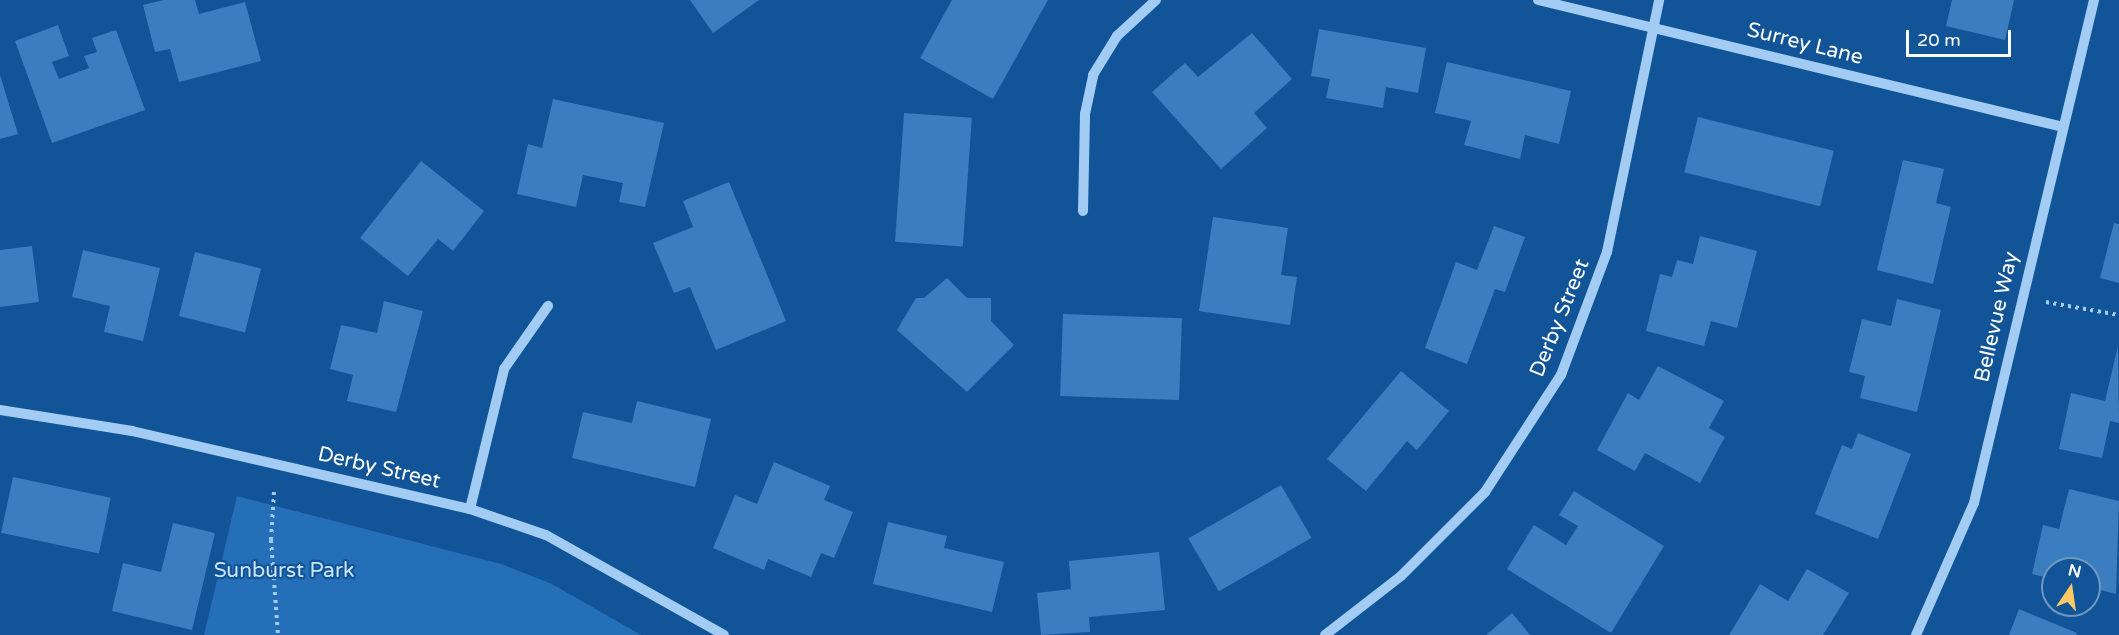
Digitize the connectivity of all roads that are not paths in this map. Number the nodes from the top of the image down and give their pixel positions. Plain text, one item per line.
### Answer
1 (1156, 0) edge
2 (1538, 0) edge
3 (1659, 0) edge
4 (2094, 0) edge
5 (1653, 26) junction
6 (2063, 127) junction
7 (1083, 211) dead end
8 (548, 306) dead end
9 (0, 410) edge
10 (470, 509) junction
11 (724, 635) edge
12 (1324, 635) edge
13 (1916, 635) edge

1 - 7 street
2 - 5 street, Surrey Lane
3 - 5 street, Derby Street
4 - 6 street, Bellevue Way
5 - 6 street, Surrey Lane
5 - 12 street, Derby Street
6 - 13 street, Bellevue Way
8 - 10 street
9 - 10 street, Derby Street
10 - 11 street, Derby Street

